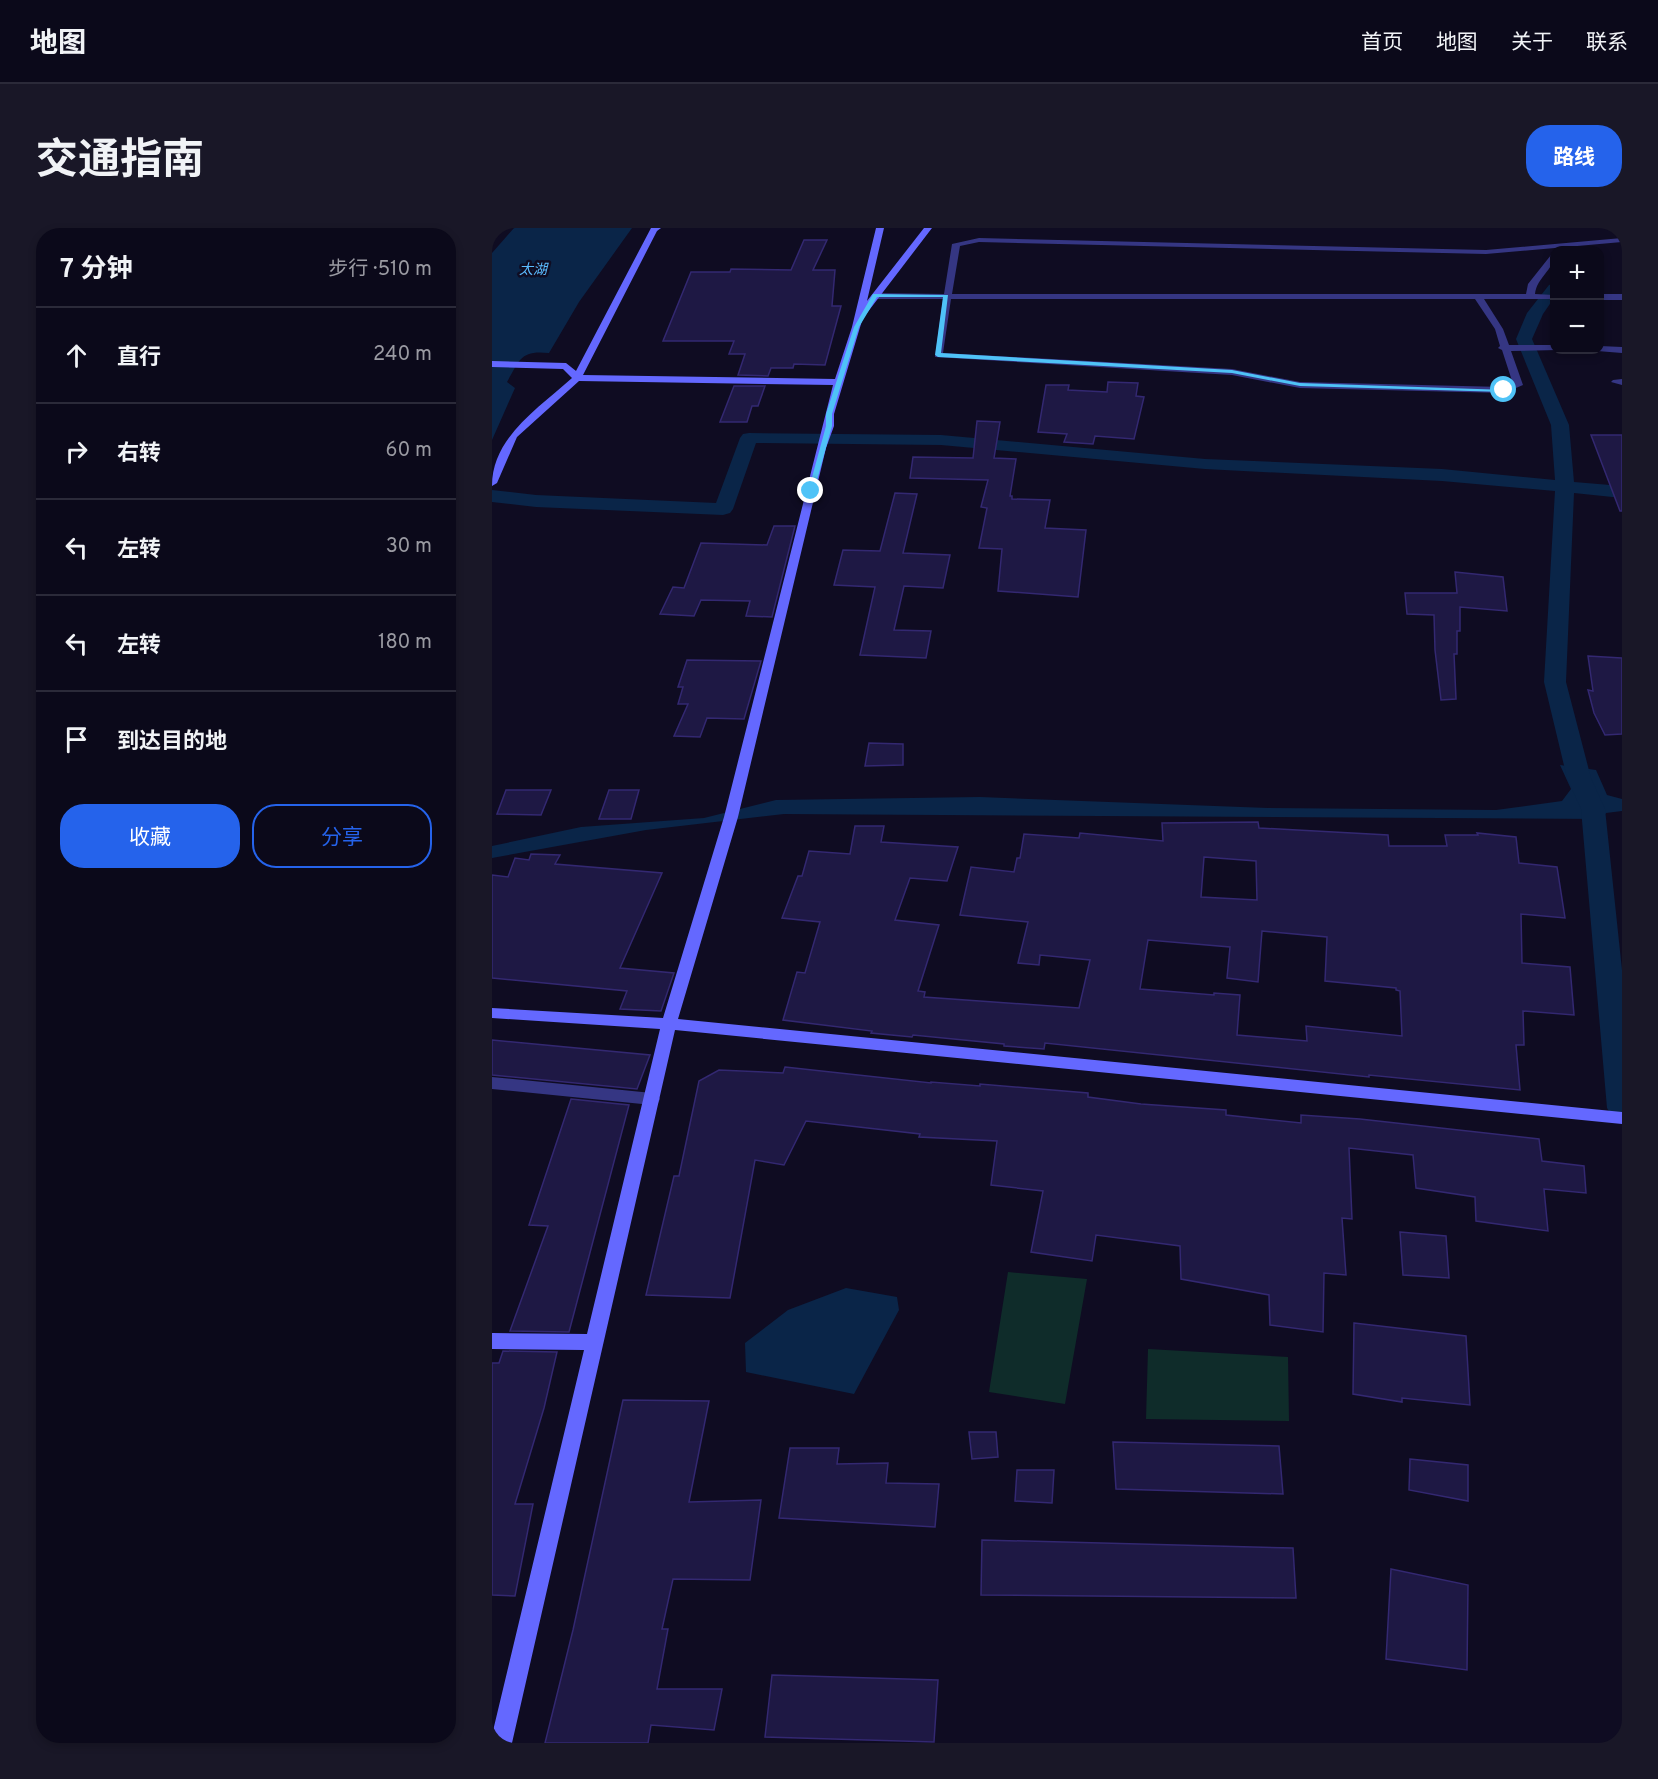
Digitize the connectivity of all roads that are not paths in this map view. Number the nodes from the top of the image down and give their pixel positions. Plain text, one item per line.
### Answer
1 (657, 228) edge
2 (880, 228) edge
3 (928, 228) edge
4 (1541, 235) dead end
5 (1621, 241) edge
6 (1555, 246) edge
7 (1567, 246) edge
8 (1550, 247) edge
9 (1550, 262) edge
10 (875, 296) junction
11 (946, 296) junction
12 (1478, 297) junction
13 (1530, 297) junction
14 (1550, 297) edge
15 (1604, 297) edge
16 (1622, 297) edge
17 (856, 327) junction
18 (1503, 348) junction
19 (1550, 348) edge
20 (1604, 349) edge
21 (1622, 350) edge
22 (492, 364) edge
23 (578, 378) junction
24 (839, 382) junction
25 (492, 483) edge
26 (492, 1013) edge
27 (669, 1024) junction
28 (492, 1083) edge
29 (652, 1099) junction
30 (1622, 1118) edge
31 (492, 1341) edge
32 (595, 1342) junction
33 (501, 1743) edge

1 - 23 street
2 - 17 street
3 - 10 street
4 - 6 street
5 - 7 street
8 - 11 street
9 - 13 street
10 - 11 street
10 - 17 street
11 - 12 street
11 - 18 street
12 - 13 street
12 - 18 street
13 - 14 street
15 - 16 street
17 - 24 street
18 - 19 street
20 - 21 street
22 - 23 street
23 - 24 street
23 - 25 street
24 - 27 street
26 - 27 street
27 - 29 street
27 - 30 street
28 - 29 street
29 - 32 street
31 - 32 street
32 - 33 street

